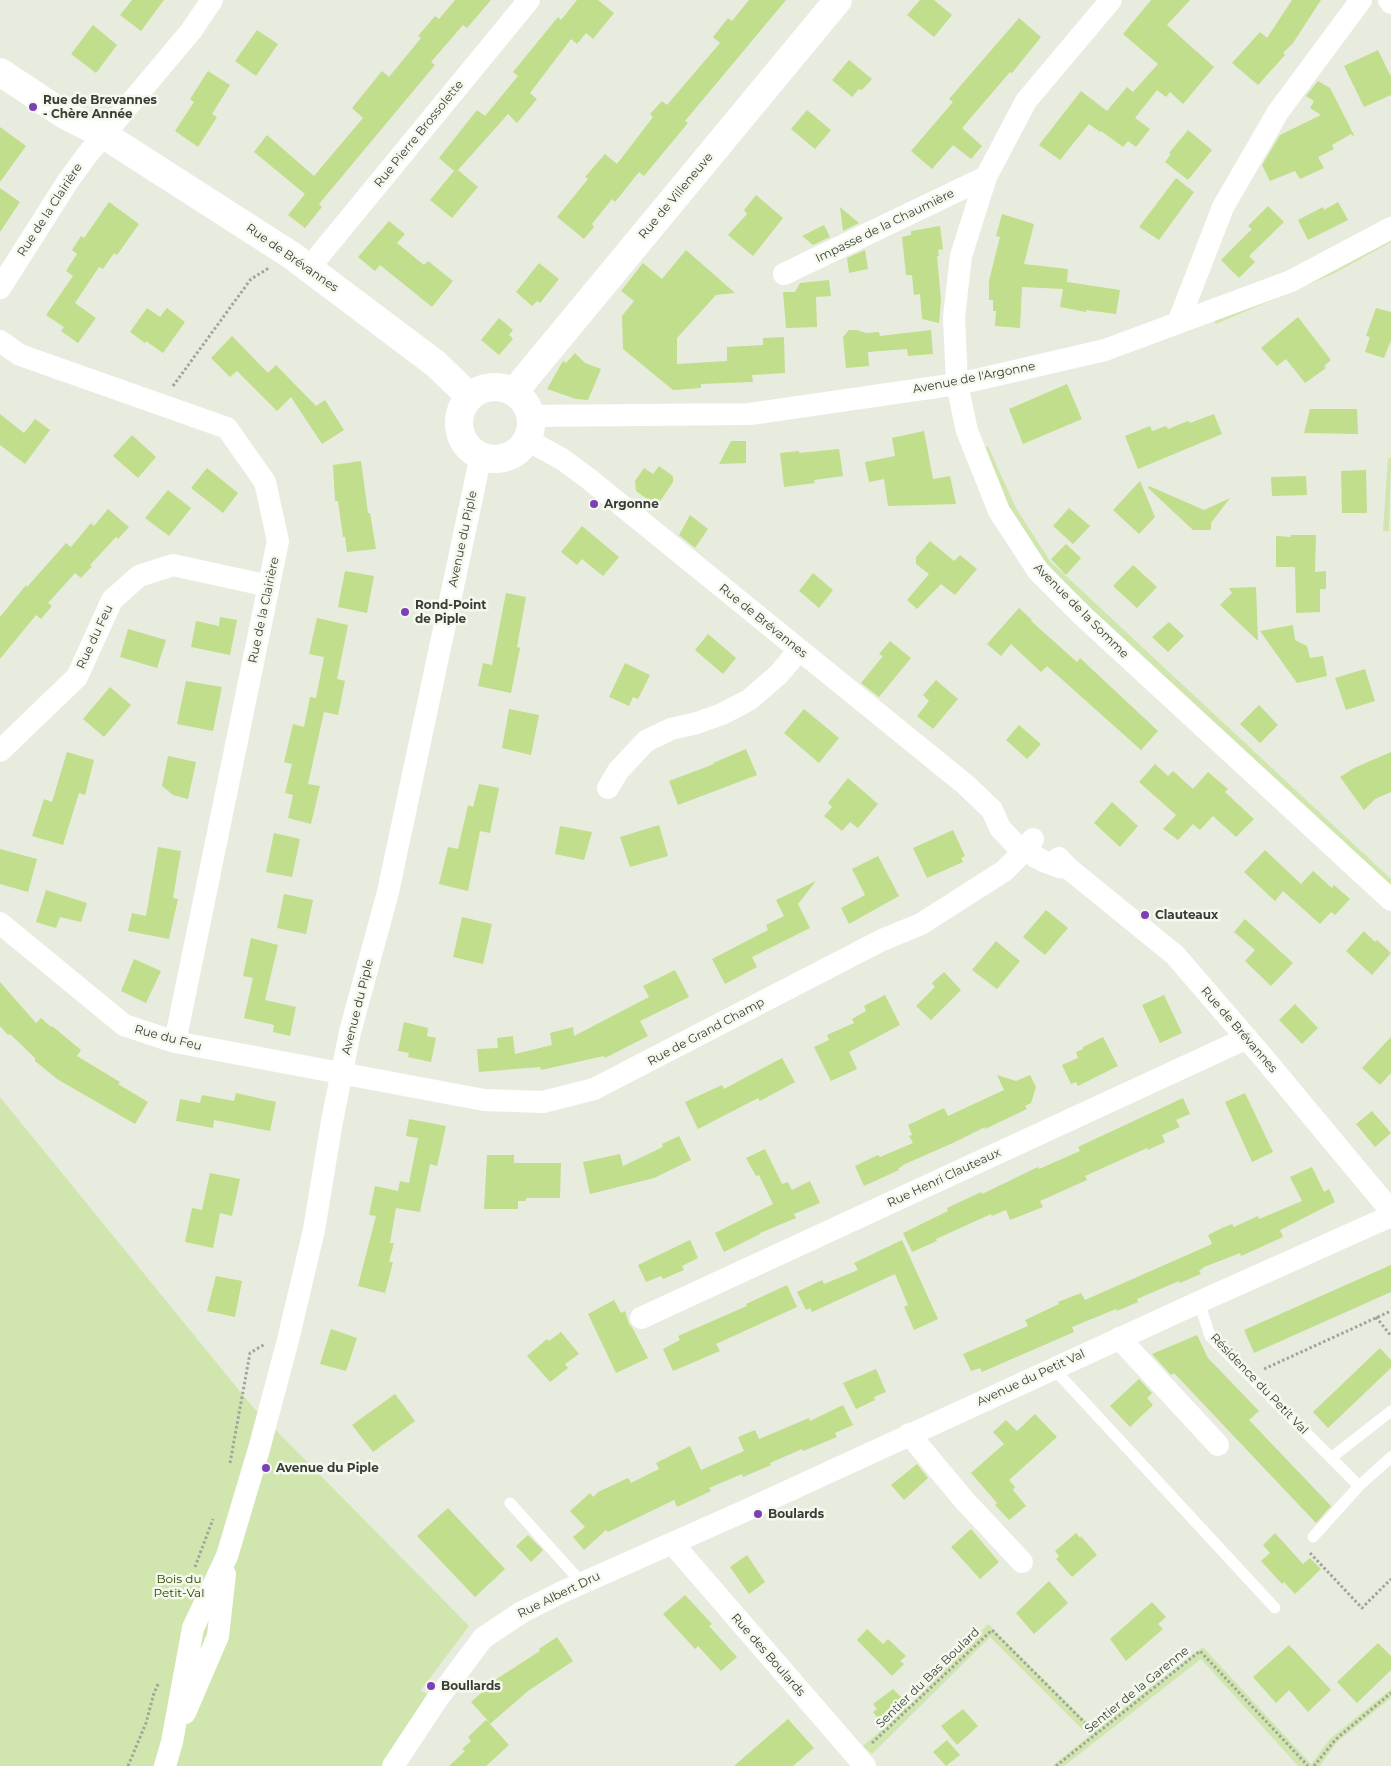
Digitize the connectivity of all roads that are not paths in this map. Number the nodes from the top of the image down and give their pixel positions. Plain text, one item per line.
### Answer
1 (212, 0) edge
2 (529, 0) edge
3 (838, 0) edge
4 (1111, 0) edge
5 (1361, 0) edge
6 (0, 57) edge
7 (0, 72) edge
8 (104, 135) junction
9 (986, 177) junction
10 (1391, 228) edge
11 (300, 262) junction
12 (784, 274) dead end
13 (0, 288) edge
14 (1178, 323) junction
15 (0, 341) edge
16 (957, 384) junction
17 (514, 392) junction
18 (470, 397) junction
19 (529, 428) junction
20 (481, 455) junction
21 (269, 586) junction
22 (799, 650) junction
23 (0, 751) edge
24 (608, 788) dead end
25 (1029, 844) junction
26 (1391, 900) edge
27 (0, 923) edge
28 (1247, 1038) junction
29 (175, 1042) junction
30 (342, 1074) junction
31 (1391, 1211) edge
32 (1391, 1216) edge
33 (1199, 1302) junction
34 (641, 1318) dead end
35 (1119, 1338) junction
36 (1053, 1368) junction
37 (1391, 1411) edge
38 (909, 1434) junction
39 (1218, 1446) dead end
40 (1391, 1457) edge
41 (1332, 1458) junction
42 (1359, 1486) junction
43 (510, 1503) dead end
44 (1313, 1537) road end
45 (672, 1543) junction
46 (1022, 1562) dead end
47 (582, 1583) junction
48 (1275, 1608) dead end
49 (852, 1762) edge
50 (165, 1766) edge
51 (393, 1766) edge

1 - 8 street, Rue de la Clairière
2 - 11 street, Rue Pierre Brossolette
3 - 17 street, Rue de Villeneuve
4 - 9 street, Avenue de la Somme
5 - 14 street
6 - 8 street, Rue de Brévannes
7 - 8 street, Rue de Brévannes
8 - 11 street, Rue de Brévannes
8 - 13 street, Rue de la Clairière
9 - 12 street, Impasse de la Chaumière
9 - 16 street, Avenue de la Somme
10 - 14 street, Avenue de l'Argonne
11 - 18 street, Rue de Brévannes
14 - 16 street, Avenue de l'Argonne
15 - 21 street, Rue de la Clairière
16 - 19 street, Avenue de l'Argonne
16 - 26 street, Avenue de la Somme
17 - 18 street
17 - 19 street
18 - 20 street
19 - 20 street
19 - 22 street, Rue de Brévannes
20 - 30 street, Avenue du Piple
21 - 23 street, Rue du Feu
21 - 29 street, Rue de la Clairière
22 - 24 street
22 - 25 street, Rue de Brévannes
25 - 28 street, Rue de Brévannes
25 - 30 street, Rue de Grand Champ
27 - 29 street, Rue du Feu
28 - 31 street, Rue de Brévannes
28 - 34 street, Rue Henri Clauteaux
29 - 30 street, Rue du Feu
30 - 50 street, Avenue du Piple
32 - 33 street, Avenue du Petit Val
33 - 35 street, Avenue du Petit Val
33 - 41 lane, Résidence du Petit Val
35 - 36 street, Avenue du Petit Val
35 - 39 street
36 - 38 street, Avenue du Petit Val
36 - 48 lane
37 - 41 lane
38 - 45 street, Avenue du Petit Val
38 - 46 street
40 - 42 lane
41 - 42 lane, Résidence du Petit Val
42 - 44 lane
43 - 47 lane
45 - 47 street, Rue Albert Dru
45 - 49 street, Rue des Boulards
47 - 51 street, Rue Albert Dru

